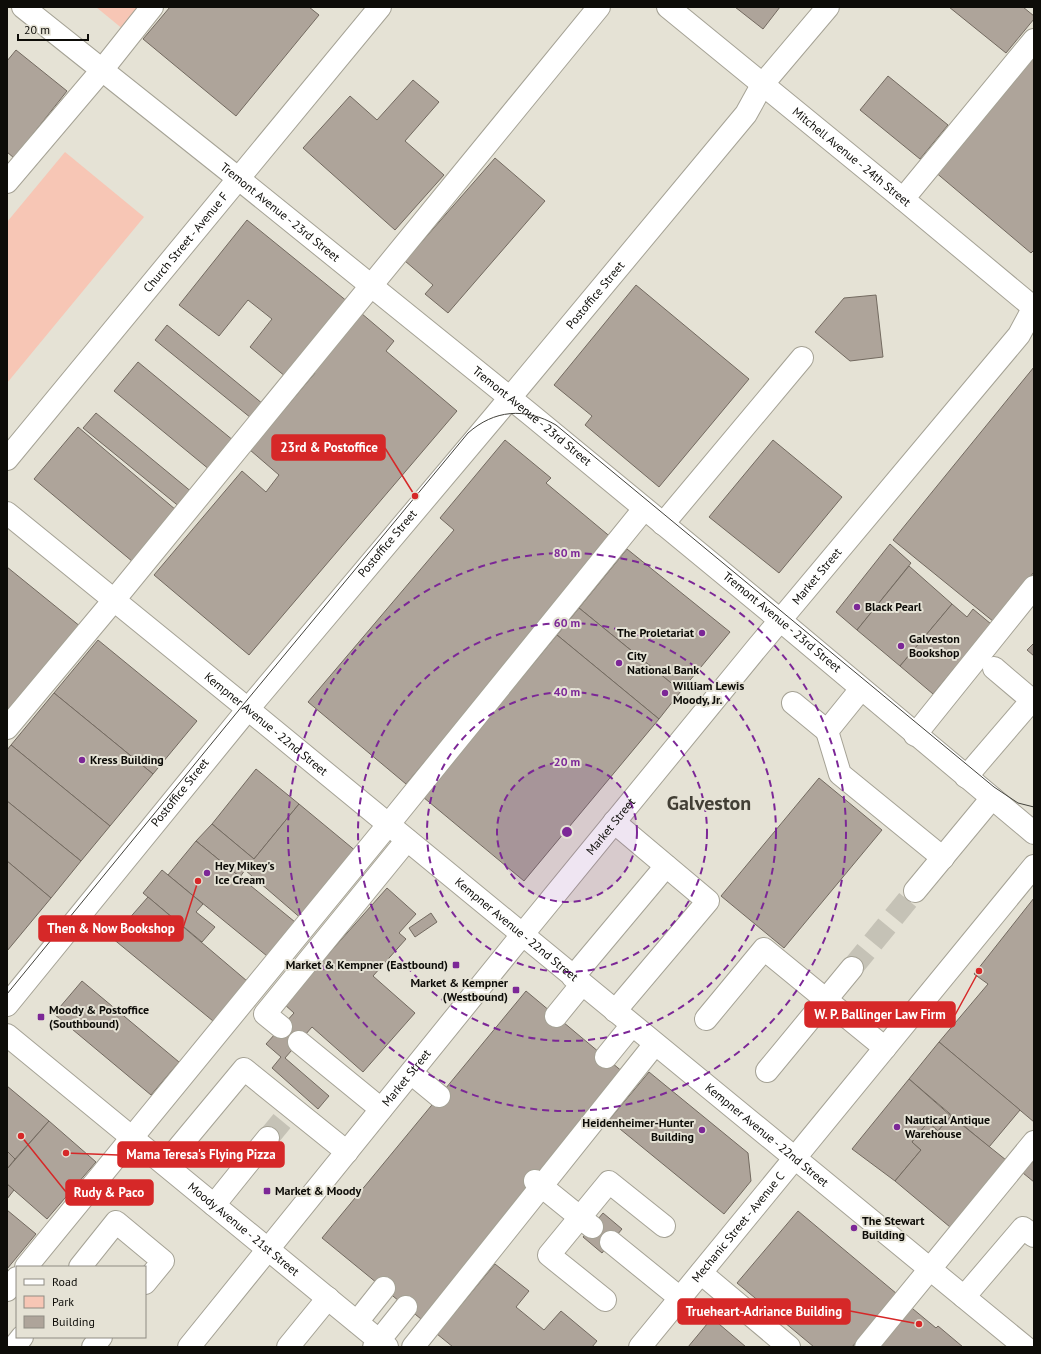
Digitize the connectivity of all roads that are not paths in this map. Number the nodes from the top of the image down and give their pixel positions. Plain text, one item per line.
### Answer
1 (23, 7) edge
2 (152, 7) edge
3 (380, 7) edge
4 (599, 7) edge
5 (668, 7) edge
6 (828, 7) edge
7 (1034, 40) edge
8 (102, 70) junction
9 (762, 85) junction
10 (239, 178) junction
11 (7, 182) edge
12 (903, 199) junction
13 (371, 286) junction
14 (1034, 308) edge
15 (802, 358) dead end
16 (510, 398) junction
17 (7, 460) edge
18 (644, 509) junction
19 (7, 513) edge
20 (663, 524) junction
21 (1034, 587) edge
22 (114, 600) junction
23 (780, 620) junction
24 (994, 668) dead end
25 (861, 689) junction
26 (1033, 701) edge
27 (793, 703) dead end
28 (248, 709) junction
29 (7, 728) edge
30 (827, 731) junction
31 (916, 735) junction
32 (966, 777) junction
33 (992, 798) junction
34 (614, 822) junction
35 (388, 825) junction
36 (1034, 834) edge
37 (407, 840) junction
38 (943, 858) junction
39 (666, 866) junction
40 (1034, 866) edge
41 (915, 891) tunnel mouth
42 (522, 935) junction
43 (852, 968) tunnel mouth
44 (578, 980) junction
45 (826, 1000) junction
46 (7, 1005) edge
47 (615, 1011) junction
48 (556, 1016) dead end
49 (706, 1019) dead end
50 (632, 1025) junction
51 (281, 1027) dead end
52 (7, 1035) edge
53 (300, 1042) dead end
54 (655, 1044) junction
55 (885, 1048) junction
56 (606, 1057) dead end
57 (767, 1071) dead end
58 (411, 1073) junction
59 (439, 1096) dead end
60 (382, 1109) junction
61 (132, 1138) junction
62 (268, 1138) tunnel mouth
63 (1034, 1142) edge
64 (347, 1152) junction
65 (795, 1158) junction
66 (165, 1164) junction
67 (539, 1183) junction
68 (214, 1204) junction
69 (586, 1222) junction
70 (664, 1226) dead end
71 (1034, 1236) edge
72 (611, 1242) dead end
73 (269, 1250) junction
74 (27, 1266) edge
75 (81, 1266) edge
76 (930, 1269) junction
77 (701, 1273) junction
78 (16, 1279) edge
79 (146, 1282) edge
80 (384, 1288) dead end
81 (7, 1290) edge
82 (964, 1297) junction
83 (328, 1298) junction
84 (680, 1298) junction
85 (605, 1300) dead end
86 (406, 1307) dead end
87 (357, 1322) junction
88 (21, 1338) edge
89 (100, 1338) edge
90 (380, 1345) edge
91 (14, 1347) edge
92 (93, 1347) edge
93 (189, 1347) edge
94 (288, 1347) edge
95 (413, 1347) edge
96 (640, 1347) edge
97 (789, 1347) edge
98 (866, 1347) edge
99 (1025, 1347) edge

1 - 8 street, Tremont Avenue - 23rd Street
2 - 8 street
3 - 10 street, Church Street - Avenue F
4 - 13 street
5 - 9 street, Mitchell Avenue - 24th Street
6 - 9 street, Postoffice Street
7 - 12 street
8 - 10 street, Tremont Avenue - 23rd Street
8 - 11 street
9 - 12 street, Mitchell Avenue - 24th Street
9 - 16 street, Postoffice Street
10 - 13 street, Tremont Avenue - 23rd Street
10 - 17 street, Church Street - Avenue F
12 - 14 street, Mitchell Avenue - 24th Street
13 - 16 street, Tremont Avenue - 23rd Street
13 - 22 street
14 - 23 street, Market Street
15 - 20 street
16 - 18 street, Tremont Avenue - 23rd Street
16 - 28 street, Postoffice Street
18 - 20 street, Tremont Avenue - 23rd Street
18 - 35 street
19 - 22 street, Kempner Avenue - 22nd Street
20 - 23 street, Tremont Avenue - 23rd Street
21 - 31 street
22 - 28 street, Kempner Avenue - 22nd Street
22 - 29 street
23 - 25 street, Tremont Avenue - 23rd Street
23 - 34 street, Market Street
24 - 26 street
25 - 30 street
25 - 31 street, Tremont Avenue - 23rd Street
26 - 32 street
27 - 30 street
28 - 35 street, Kempner Avenue - 22nd Street
28 - 46 street, Postoffice Street
30 - 38 street
31 - 32 street, Tremont Avenue - 23rd Street
32 - 33 street, Tremont Avenue - 23rd Street
33 - 36 street, Tremont Avenue - 23rd Street
33 - 38 street
34 - 39 street
34 - 42 street, Market Street
35 - 37 street, Kempner Avenue - 22nd Street
35 - 61 street
37 - 42 street, Kempner Avenue - 22nd Street
37 - 51 street
38 - 41 street
39 - 44 street
39 - 47 street
40 - 55 street, Mechanic Street - Avenue C
42 - 44 street, Kempner Avenue - 22nd Street
42 - 58 street, Market Street
43 - 45 street
44 - 47 street, Kempner Avenue - 22nd Street
44 - 48 street
45 - 49 street
45 - 55 street
45 - 57 street
47 - 50 street, Kempner Avenue - 22nd Street
50 - 54 street, Kempner Avenue - 22nd Street
50 - 56 street
52 - 61 street, Moody Avenue - 21st Street
53 - 60 street
54 - 65 street, Kempner Avenue - 22nd Street
54 - 67 street
55 - 65 street, Mechanic Street - Avenue C
58 - 59 street
58 - 60 street, Market Street
60 - 64 street, Market Street
61 - 66 street, Moody Avenue - 21st Street
61 - 74 street
62 - 68 street
63 - 76 street
64 - 66 street
64 - 73 street, Market Street
65 - 76 street, Kempner Avenue - 22nd Street
65 - 77 street, Mechanic Street - Avenue C
66 - 68 street, Moody Avenue - 21st Street
67 - 69 street
67 - 95 street
68 - 73 street, Moody Avenue - 21st Street
69 - 70 street
69 - 85 street
71 - 82 street
72 - 84 street
73 - 83 street, Moody Avenue - 21st Street
73 - 93 street, Market Street
75 - 79 street
76 - 82 street, Kempner Avenue - 22nd Street
76 - 98 street
77 - 84 street, Mechanic Street - Avenue C
77 - 97 street
78 - 81 street
80 - 87 street
82 - 99 street, Kempner Avenue - 22nd Street
83 - 87 street, Moody Avenue - 21st Street
83 - 94 street
84 - 96 street, Mechanic Street - Avenue C
86 - 90 street
87 - 90 street, Moody Avenue - 21st Street
88 - 91 street
89 - 92 street

